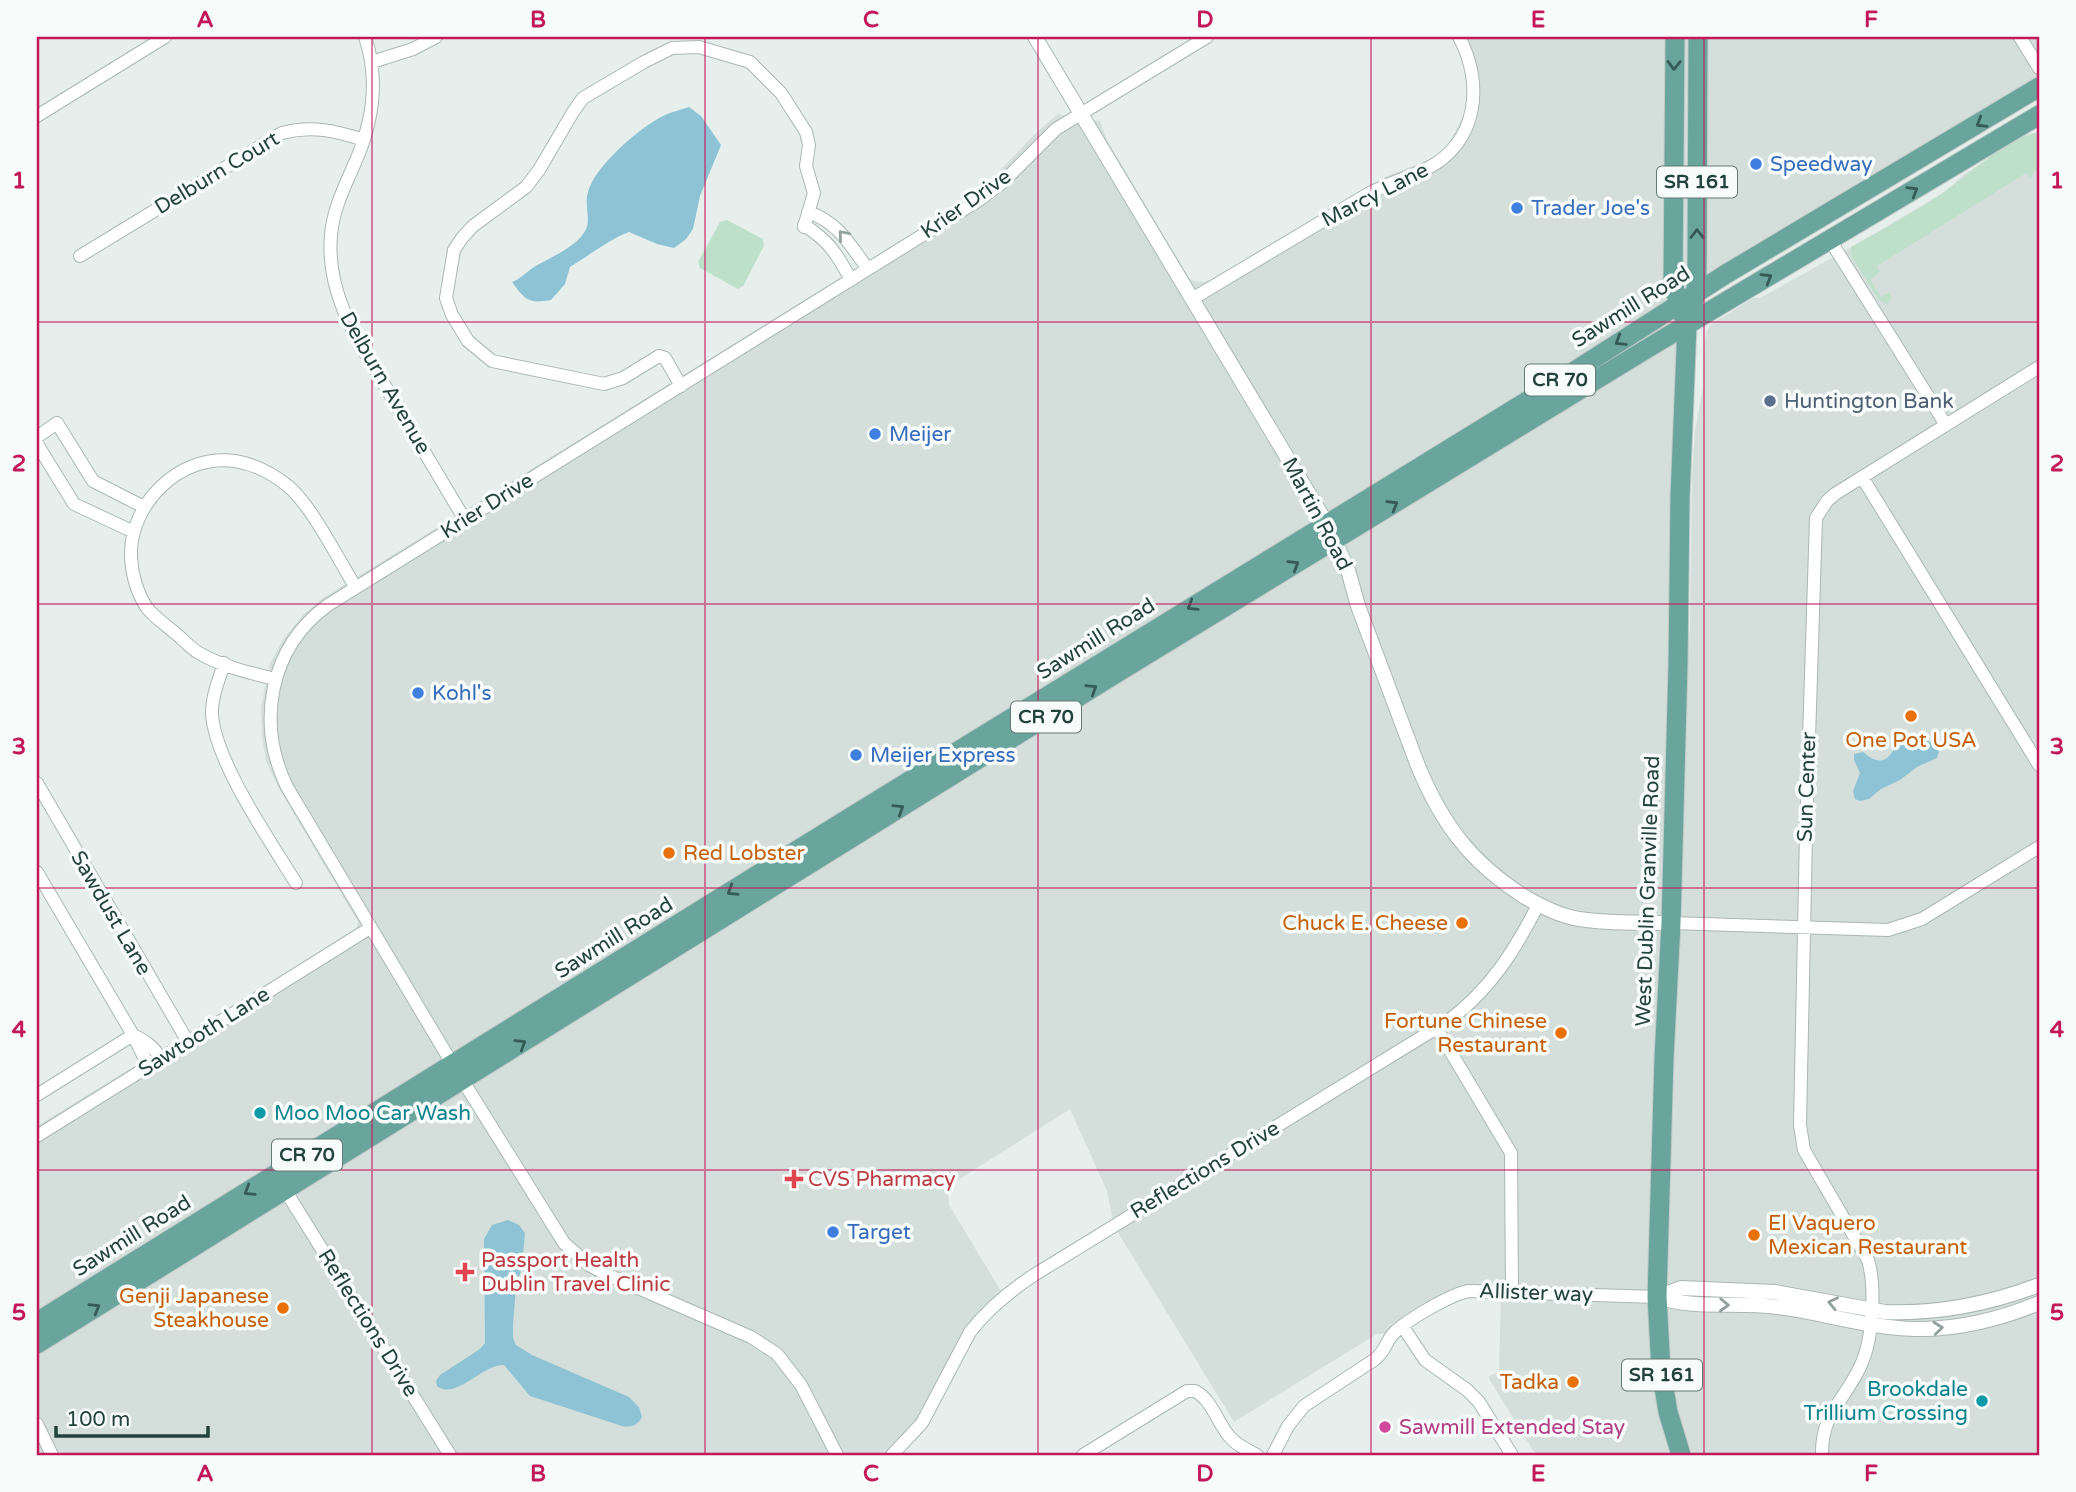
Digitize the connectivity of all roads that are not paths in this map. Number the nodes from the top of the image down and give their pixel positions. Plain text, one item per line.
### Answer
1 (165, 37) edge
2 (365, 37) edge
3 (436, 37) edge
4 (1035, 37) edge
5 (1207, 37) edge
6 (1459, 37) edge
7 (1675, 37) edge
8 (1698, 37) edge
9 (2020, 37) edge
10 (372, 62) junction
11 (2039, 68) edge
12 (2039, 87) edge
13 (1081, 114) junction
14 (2039, 115) edge
15 (37, 116) edge
16 (364, 140) junction
17 (808, 212) junction
18 (1830, 240) junction
19 (80, 256) dead end
20 (867, 269) junction
21 (851, 280) junction
22 (1696, 293) junction
23 (1192, 299) junction
24 (1678, 304) junction
25 (1687, 325) junction
26 (2039, 367) edge
27 (681, 386) junction
28 (1946, 425) junction
29 (37, 437) edge
30 (37, 444) edge
31 (1862, 477) junction
32 (144, 508) junction
33 (465, 520) junction
34 (134, 532) junction
35 (1331, 532) junction
36 (356, 587) junction
37 (224, 663) junction
38 (275, 679) junction
39 (2039, 765) edge
40 (37, 783) edge
41 (2039, 847) edge
42 (37, 872) edge
43 (296, 883) dead end
44 (1538, 905) junction
45 (1671, 923) junction
46 (370, 928) junction
47 (1804, 928) junction
48 (1437, 1029) junction
49 (133, 1035) junction
50 (188, 1042) junction
51 (161, 1059) junction
52 (149, 1067) junction
53 (458, 1072) junction
54 (37, 1095) edge
55 (37, 1136) edge
56 (285, 1190) junction
57 (2039, 1284) edge
58 (1512, 1292) junction
59 (1657, 1297) junction
60 (2039, 1303) edge
61 (1871, 1317) junction
62 (37, 1322) edge
63 (1403, 1327) junction
64 (37, 1344) edge
65 (37, 1424) edge
66 (52, 1455) edge
67 (450, 1455) edge
68 (837, 1455) edge
69 (892, 1455) edge
70 (1083, 1455) edge
71 (1257, 1455) edge
72 (1273, 1455) edge
73 (1512, 1455) edge
74 (1681, 1455) edge
75 (1822, 1455) edge

1 - 15 street
2 - 10 street, Delburn Avenue
3 - 10 street
4 - 13 street, Martin Road
5 - 13 street, Krier Drive
6 - 23 street, Marcy Lane
7 -> 24 main road, West Dublin Granville Road / SR 161
22 -> 8 main road, West Dublin Granville Road / SR 161
9 - 11 street
10 - 16 street, Delburn Avenue
12 -> 22 main road, Sawmill Road / CR 70
13 - 20 street, Krier Drive
13 - 23 street, Martin Road
18 -> 14 main road, Sawmill Road / CR 70
16 - 19 street, Delburn Court
16 - 33 street, Delburn Avenue
20 -> 17 street
17 - 21 street
17 - 27 street
25 -> 18 main road, Sawmill Road / CR 70
18 - 28 street
20 - 21 street, Krier Drive
21 - 27 street, Krier Drive
22 - 24 main road, Sawmill Road / CR 70
22 - 25 main road, West Dublin Granville Road / SR 161
23 - 35 street, Martin Road
24 - 25 main road, West Dublin Granville Road / SR 161
24 -> 35 main road, Sawmill Road / CR 70
35 -> 25 main road, Sawmill Road / CR 70
25 - 45 main road, West Dublin Granville Road / SR 161
26 - 28 street, Sun Center
27 - 33 street, Krier Drive
28 - 31 street, Sun Center
29 - 32 street
30 - 34 street
31 - 39 street
31 - 47 street, Sun Center
32 - 34 street
32 - 36 street
33 - 36 street, Krier Drive
34 - 37 street
35 - 44 street, Martin Road
35 - 53 main road, Sawmill Road / CR 70
36 - 38 street, Krier Drive
37 - 38 street
37 - 43 street
38 - 46 street, Krier Drive
40 - 50 street, Sawdust Lane
41 - 47 street
42 - 49 street
44 - 45 street, Martin Road
44 - 48 street, Reflections Drive
45 - 47 street
45 - 59 main road, West Dublin Granville Road / SR 161
46 - 50 street, Sawtooth Lane
46 - 53 street, Krier Drive
47 - 61 street, Sun Center
48 - 58 street
48 - 69 street, Reflections Drive
49 - 51 street
49 - 52 street
49 - 54 street
50 - 51 street, Sawtooth Lane
51 - 52 street, Sawtooth Lane
52 - 55 street, Sawtooth Lane
53 - 56 main road, Sawmill Road / CR 70
53 -> 62 main road, Sawmill Road / CR 70
53 - 68 street, Krier Drive
64 -> 56 main road, Sawmill Road / CR 70
56 - 67 street, Reflections Drive
57 - 61 street
58 - 59 street, Allister way
58 - 63 street, Allister way
59 - 61 street
59 - 74 main road, West Dublin Granville Road / SR 161
61 -> 60 street
61 - 75 street, Sun Center
63 - 72 street, Allister way
63 - 73 street
65 - 66 street
70 - 71 street

